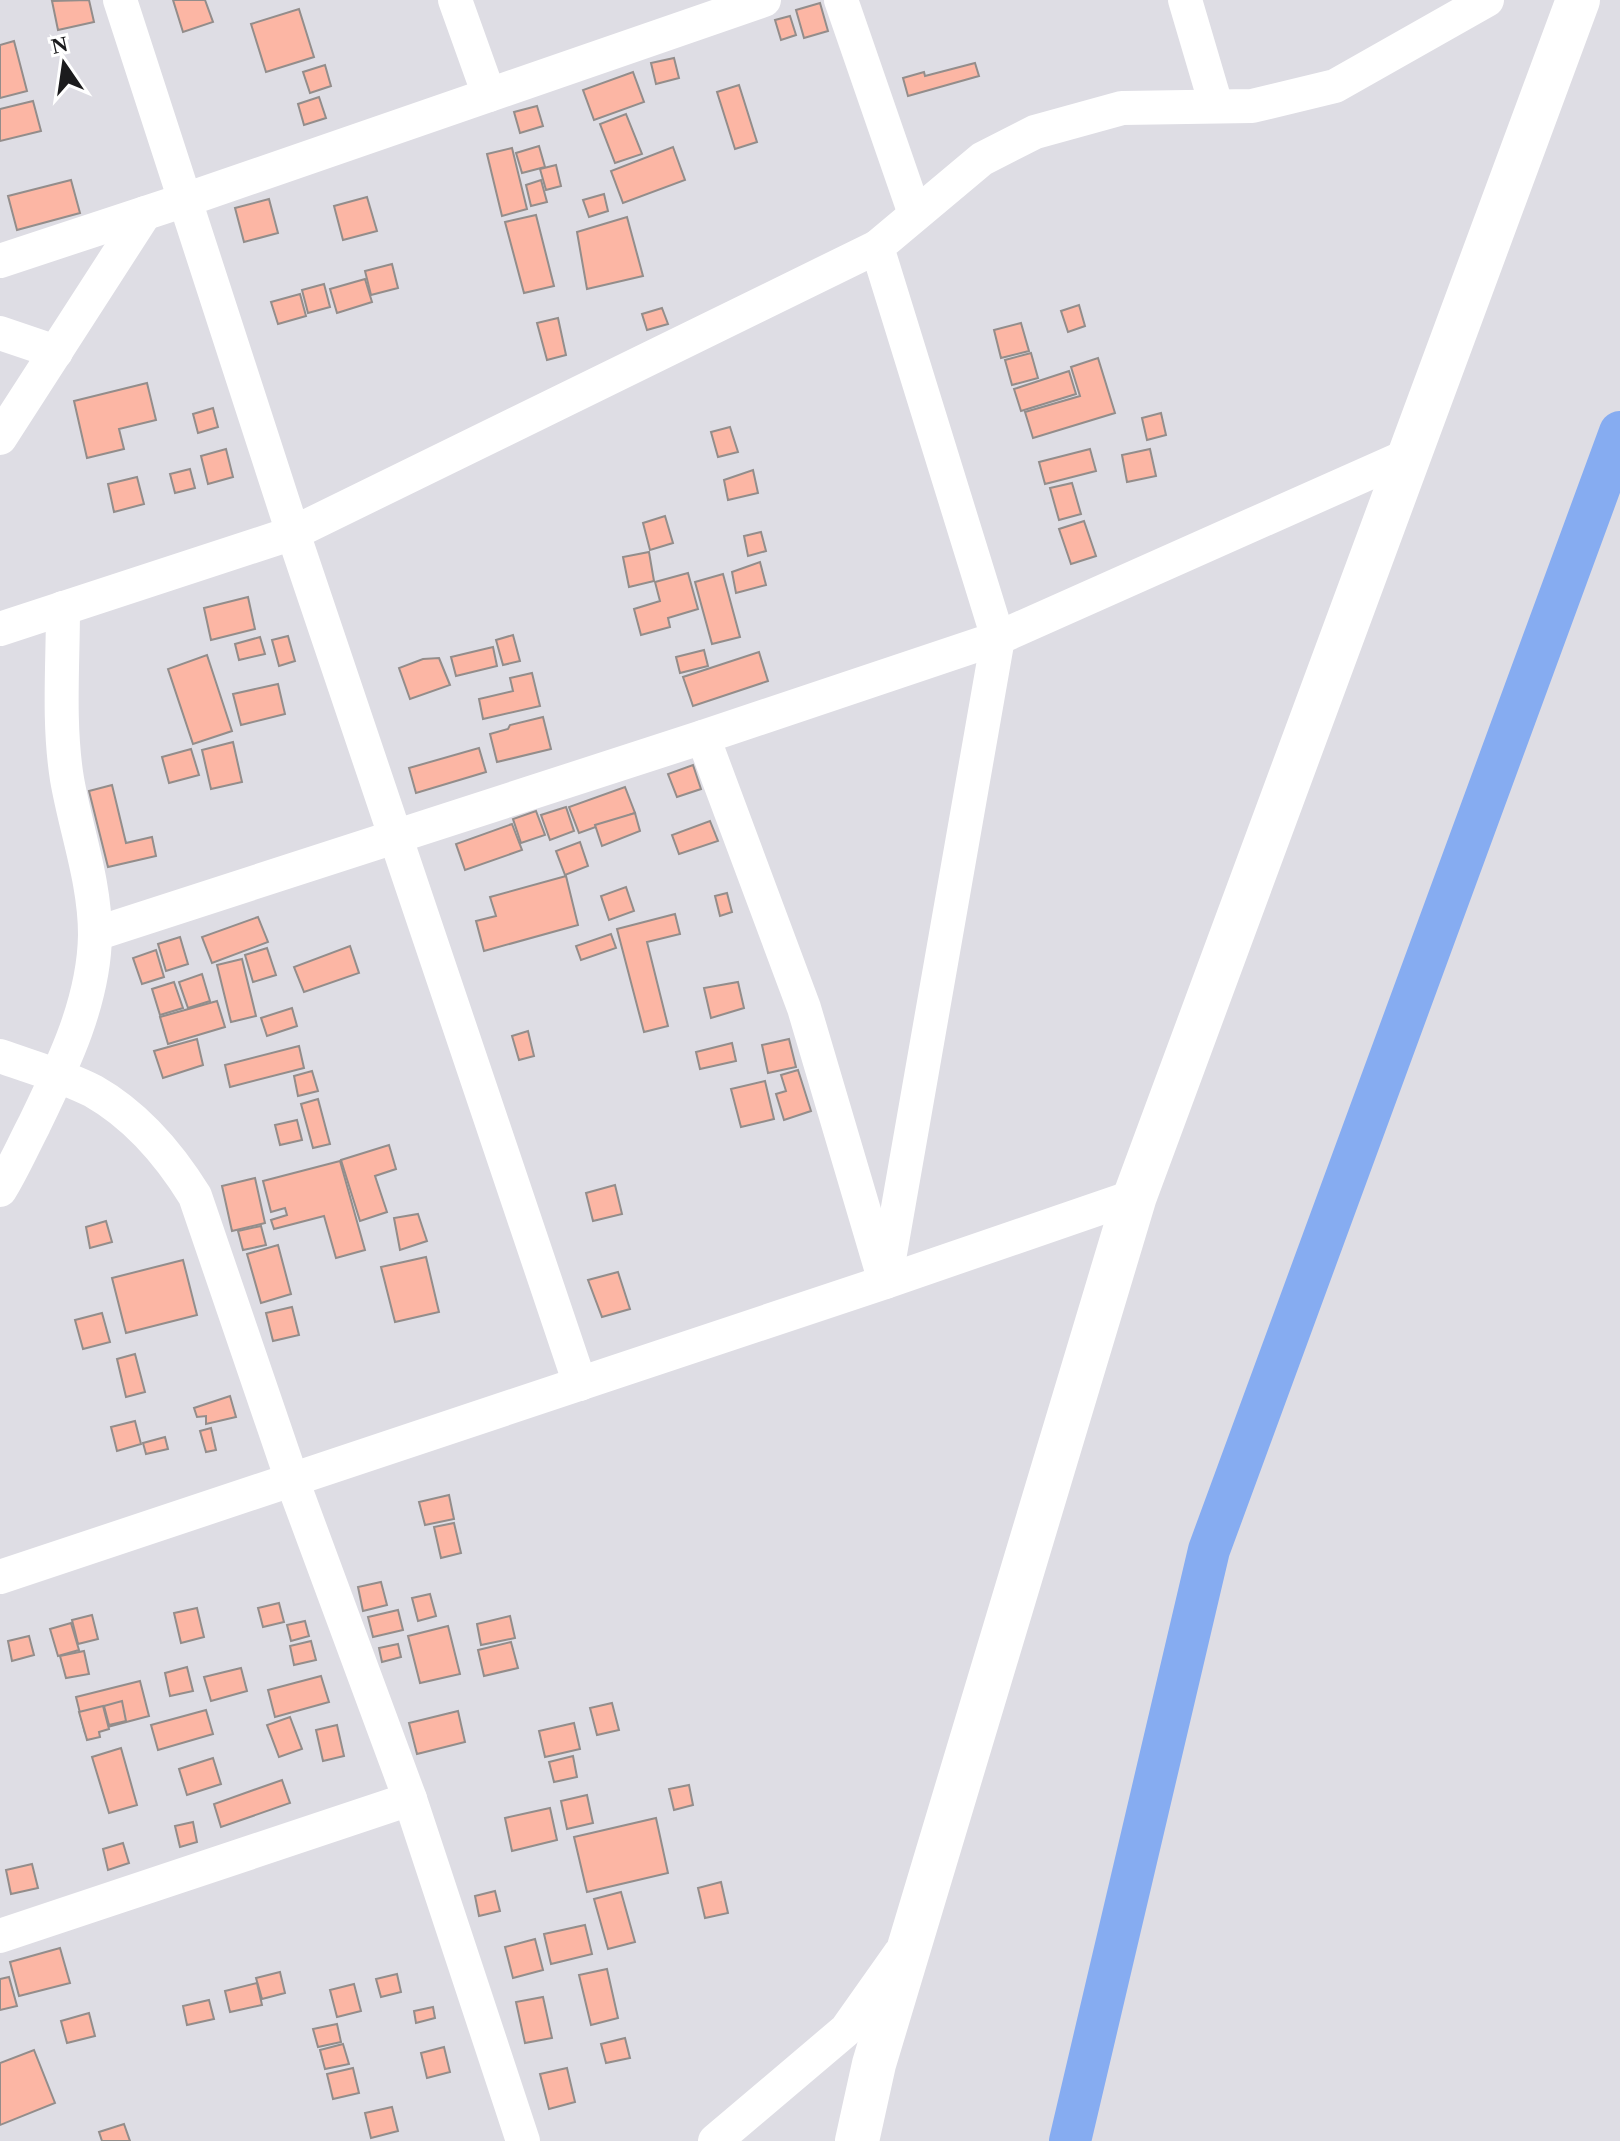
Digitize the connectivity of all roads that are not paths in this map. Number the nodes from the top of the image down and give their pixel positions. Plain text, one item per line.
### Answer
1 (120, 0) edge
2 (455, 0) edge
3 (764, 0) edge
4 (841, 0) edge
5 (1185, 0) edge
6 (1487, 0) edge
7 (1578, 0) edge
8 (489, 95) junction
9 (1216, 105) junction
10 (185, 200) junction
11 (145, 213) junction
12 (915, 214) junction
13 (877, 247) junction
14 (0, 261) edge
15 (0, 333) edge
16 (56, 352) junction
17 (0, 438) edge
18 (1409, 455) junction
19 (293, 533) junction
20 (63, 608) junction
21 (0, 629) edge
22 (998, 638) junction
23 (703, 737) junction
24 (395, 837) junction
25 (95, 934) junction
26 (0, 1056) edge
27 (58, 1076) junction
28 (0, 1190) edge
29 (1135, 1196) junction
30 (885, 1282) junction
31 (580, 1384) junction
32 (292, 1480) junction
33 (0, 1577) edge
34 (410, 1799) junction
35 (0, 1936) edge
36 (912, 1937) junction
37 (523, 2141) edge
38 (715, 2141) edge
39 (857, 2141) edge

1 - 10 street
2 - 8 street
3 - 8 street
4 - 12 street
5 - 9 street
6 - 9 street
7 - 18 street
8 - 10 street
9 - 12 street
10 - 11 street
10 - 19 street
11 - 14 street
11 - 16 street
12 - 13 street
13 - 19 street
13 - 22 street
15 - 16 street
16 - 17 street
18 - 22 street
18 - 29 street
19 - 20 street
19 - 24 street
20 - 21 street
20 - 25 street
22 - 23 street
22 - 30 street
23 - 24 street
23 - 30 street
24 - 25 street
24 - 31 street
25 - 27 street
26 - 27 street
27 - 28 street
27 - 32 street
29 - 30 street
29 - 36 street
30 - 31 street
31 - 32 street
32 - 33 street
32 - 34 street
34 - 35 street
34 - 37 street
36 - 38 street
36 - 39 street

